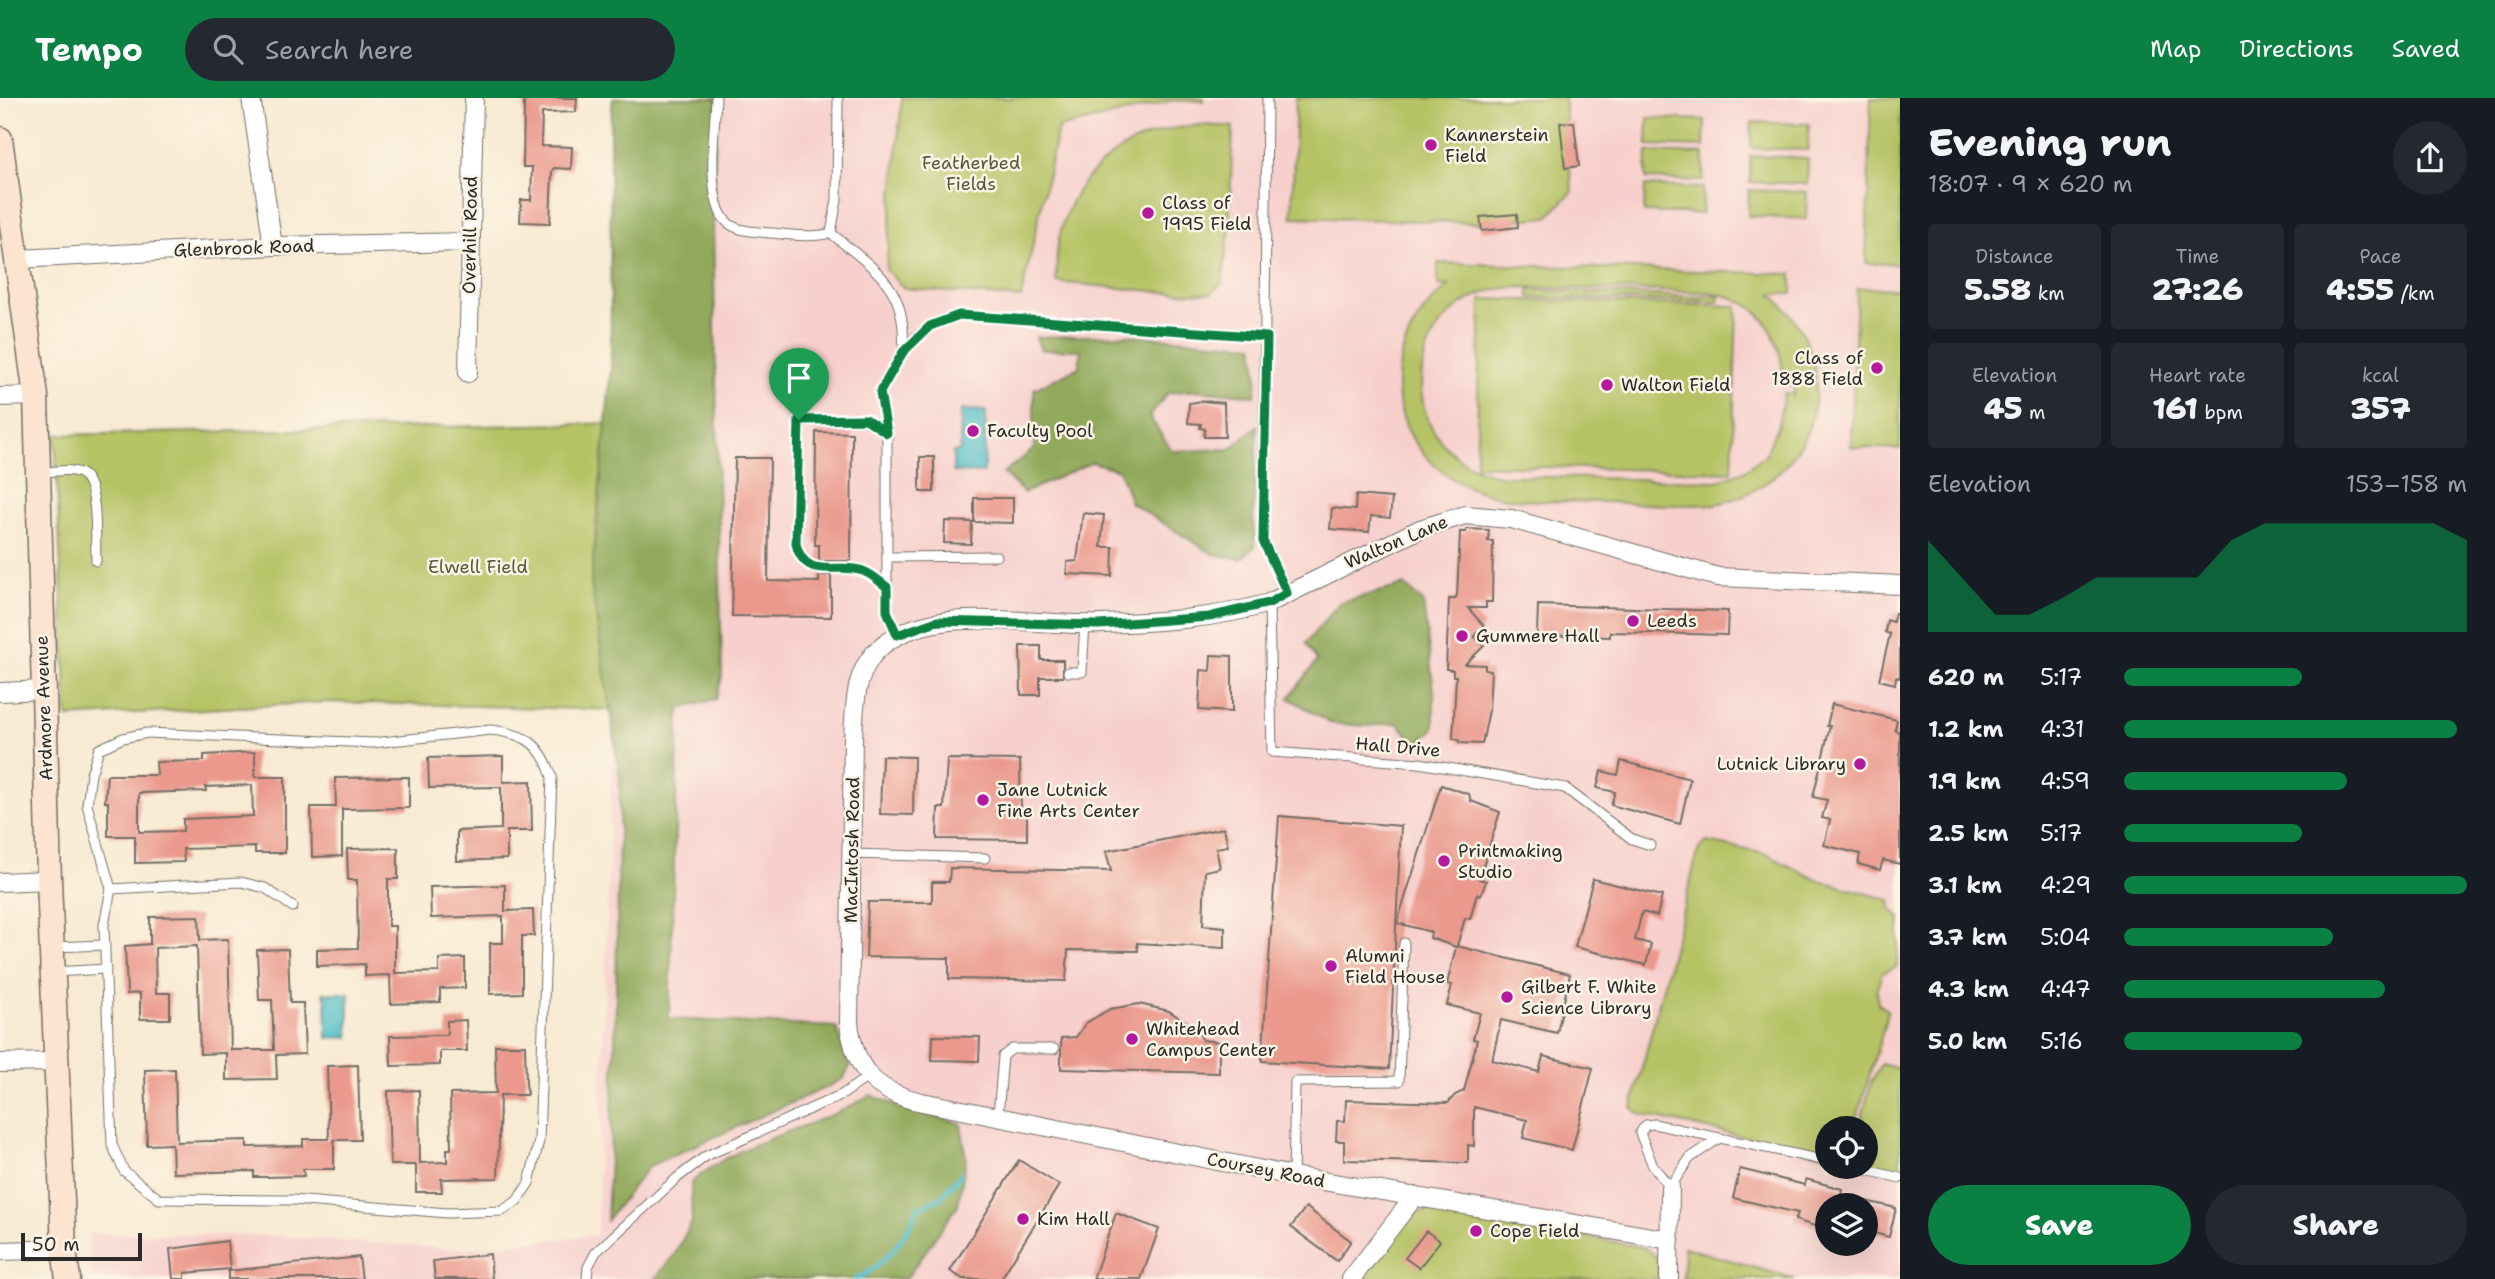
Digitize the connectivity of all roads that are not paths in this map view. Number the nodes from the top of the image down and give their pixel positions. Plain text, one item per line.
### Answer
1 (251, 98) edge
2 (474, 98) edge
3 (716, 98) edge
4 (838, 98) edge
5 (1267, 98) edge
6 (0, 139) edge
7 (831, 233) junction
8 (469, 242) junction
9 (273, 246) junction
10 (18, 259) junction
11 (1267, 337) junction
12 (903, 352) junction
13 (468, 373) dead end
14 (36, 396) junction
15 (0, 397) edge
16 (887, 433) junction
17 (37, 473) junction
18 (887, 556) junction
19 (997, 556) dead end
20 (96, 561) dead end
21 (1900, 586) edge
22 (887, 587) junction
23 (1287, 593) junction
24 (1269, 603) junction
25 (1085, 624) junction
26 (897, 635) junction
27 (1068, 673) dead end
28 (44, 690) junction
29 (0, 692) edge
30 (1650, 845) dead end
31 (852, 854) junction
32 (985, 858) dead end
33 (49, 880) junction
34 (0, 881) edge
35 (111, 889) junction
36 (293, 908) dead end
37 (1404, 943) dead end
38 (105, 945) junction
39 (52, 947) junction
40 (106, 969) junction
41 (53, 972) junction
42 (1054, 1049) dead end
43 (56, 1062) junction
44 (0, 1063) edge
45 (869, 1076) junction
46 (998, 1116) junction
47 (1718, 1139) junction
48 (1815, 1158) edge
49 (1878, 1173) edge
50 (1293, 1176) junction
51 (1900, 1178) edge
52 (1670, 1187) junction
53 (1415, 1196) junction
54 (1670, 1240) junction
55 (64, 1249) junction
56 (0, 1251) edge
57 (68, 1279) edge
58 (587, 1279) edge
59 (1351, 1279) edge
60 (1669, 1279) edge

1 - 9 street
2 - 8 street, Overhill Road
3 - 7 lane
4 - 7 lane
5 - 11 lane
6 - 10 street, Ardmore Avenue
7 - 12 lane
8 - 9 street, Glenbrook Road
8 - 13 street, Overhill Road
9 - 10 street, Glenbrook Road
10 - 14 street, Ardmore Avenue
11 - 12 lane
11 - 23 lane
12 - 16 lane
14 - 15 street
14 - 17 street, Ardmore Avenue
16 - 18 lane
16 - 22 lane
17 - 20 lane
17 - 28 street, Ardmore Avenue
18 - 19 lane
18 - 22 lane
21 - 23 street, Walton Lane
22 - 26 lane
23 - 24 street, Walton Lane
24 - 25 street, Walton Lane
24 - 30 lane, Hall Drive
25 - 26 street, Walton Lane
25 - 27 lane
26 - 31 street, MacIntosh Road
28 - 29 street
28 - 33 street, Ardmore Avenue
31 - 32 lane
31 - 45 street, MacIntosh Road
33 - 34 street
33 - 39 street, Ardmore Avenue
35 - 36 lane
35 - 38 lane
35 - 40 lane
37 - 50 lane
38 - 39 lane
38 - 40 lane
39 - 41 street, Ardmore Avenue
40 - 41 lane
41 - 43 street, Ardmore Avenue
42 - 46 lane
43 - 44 street
43 - 55 street, Ardmore Avenue
45 - 46 street, Coursey Road
45 - 58 lane
46 - 50 street, Coursey Road
47 - 48 lane
47 - 52 lane
47 - 52 lane
49 - 51 lane
50 - 53 street, Coursey Road
52 - 54 street
53 - 54 street, Coursey Road
53 - 59 street
54 - 60 street
55 - 56 street
55 - 57 street, Ardmore Avenue

